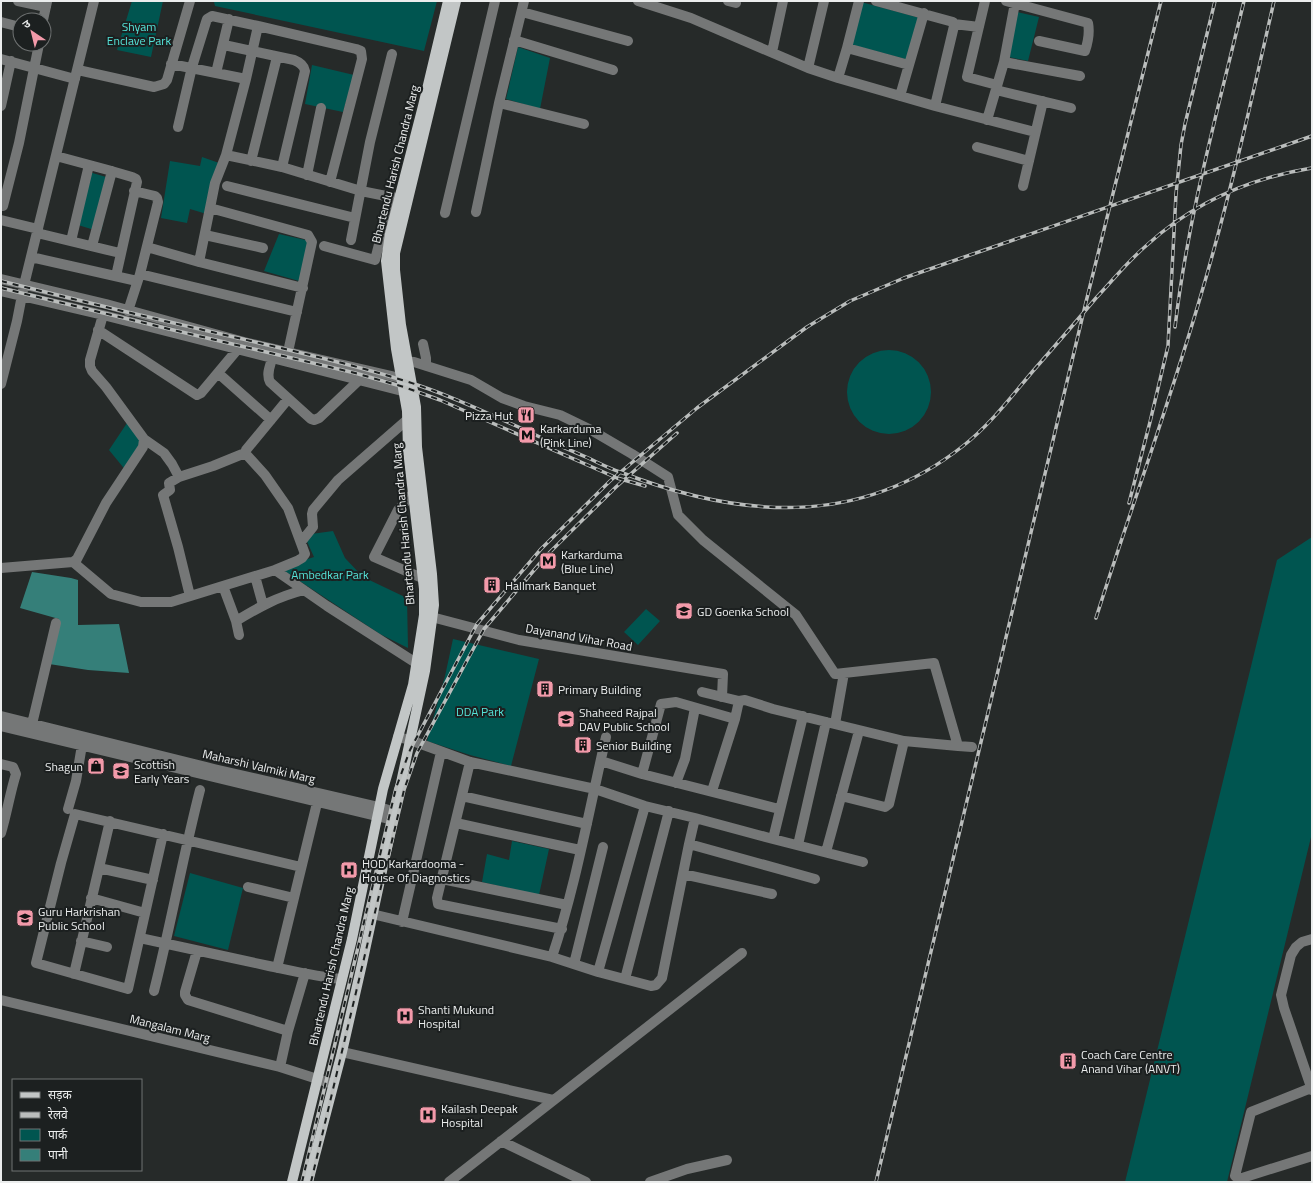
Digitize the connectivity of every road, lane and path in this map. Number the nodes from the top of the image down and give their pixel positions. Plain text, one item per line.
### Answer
1 (18, 1) edge
2 (94, 1) edge
3 (190, 1) edge
4 (448, 1) edge
5 (456, 1) edge
6 (495, 1) edge
7 (524, 1) edge
8 (638, 1) edge
9 (783, 1) edge
10 (824, 1) edge
11 (859, 1) edge
12 (876, 1) edge
13 (985, 1) edge
14 (1011, 2) edge
15 (47, 4) edge
16 (522, 12) junction
17 (924, 13) junction
18 (229, 19) junction
19 (1, 22) edge
20 (954, 24) junction
21 (12, 25) edge
22 (258, 26) junction
23 (979, 27) junction
24 (514, 40) junction
25 (628, 41) dead end
26 (1039, 41) dead end
27 (224, 45) junction
28 (847, 48) junction
29 (252, 50) junction
30 (38, 52) edge
31 (772, 52) junction
32 (392, 54) dead end
33 (277, 57) junction
34 (6, 60) edge
35 (1004, 62) junction
36 (171, 64) junction
37 (909, 65) junction
38 (35, 67) junction
39 (192, 67) junction
40 (808, 68) junction
41 (614, 70) dead end
42 (216, 73) junction
43 (76, 74) junction
44 (1080, 76) dead end
45 (838, 78) junction
46 (246, 79) junction
47 (996, 88) junction
48 (2, 93) edge
49 (900, 96) junction
50 (1043, 101) junction
51 (499, 103) junction
52 (1, 106) edge
53 (935, 106) junction
54 (321, 108) dead end
55 (1071, 108) dead end
56 (987, 120) junction
57 (584, 124) dead end
58 (178, 127) dead end
59 (1035, 132) junction
60 (977, 147) dead end
61 (226, 155) junction
62 (56, 156) junction
63 (251, 161) junction
64 (1028, 161) junction
65 (89, 165) junction
66 (282, 167) junction
67 (112, 171) junction
68 (306, 175) junction
69 (330, 182) junction
70 (227, 186) dead end
71 (1023, 186) dead end
72 (134, 191) junction
73 (360, 191) junction
74 (400, 198) junction
75 (4, 206) dead end
76 (210, 208) junction
77 (476, 212) dead end
78 (445, 213) dead end
79 (355, 218) junction
80 (1, 220) edge
81 (38, 231) junction
82 (205, 234) junction
83 (351, 240) dead end
84 (71, 241) junction
85 (92, 246) junction
86 (324, 246) dead end
87 (147, 247) junction
88 (263, 248) dead end
89 (120, 253) junction
90 (32, 257) junction
91 (199, 262) junction
92 (116, 276) junction
93 (138, 278) junction
94 (1, 280) edge
95 (24, 285) junction
96 (303, 288) junction
97 (1, 290) edge
98 (22, 296) junction
99 (128, 311) junction
100 (297, 312) junction
101 (103, 315) junction
102 (98, 330) junction
103 (423, 344) dead end
104 (237, 350) junction
105 (288, 352) junction
106 (272, 358) junction
107 (403, 362) junction
108 (426, 366) junction
109 (218, 374) junction
110 (401, 379) junction
111 (359, 380) junction
112 (412, 381) junction
113 (1, 384) edge
114 (404, 392) junction
115 (414, 394) junction
116 (288, 399) junction
117 (271, 420) junction
118 (408, 420) junction
119 (144, 438) junction
120 (245, 453) junction
121 (179, 477) junction
122 (413, 493) junction
123 (301, 542) junction
124 (73, 562) junction
125 (1, 568) edge
126 (275, 570) junction
127 (255, 576) junction
128 (422, 578) junction
129 (223, 586) junction
130 (304, 590) junction
131 (190, 596) junction
132 (263, 605) junction
133 (428, 616) junction
134 (236, 621) junction
135 (56, 623) dead end
136 (239, 635) dead end
137 (416, 663) junction
138 (844, 673) junction
139 (702, 692) dead end
140 (722, 697) junction
141 (739, 701) junction
142 (695, 708) junction
143 (1, 716) edge
144 (803, 716) junction
145 (735, 719) junction
146 (831, 723) junction
147 (32, 724) junction
148 (1, 726) edge
149 (859, 731) junction
150 (398, 737) junction
151 (606, 737) dead end
152 (410, 740) junction
153 (904, 741) junction
154 (82, 745) junction
155 (958, 746) junction
156 (972, 747) dead end
157 (441, 752) junction
158 (601, 760) junction
159 (470, 762) junction
160 (1, 764) edge
161 (642, 774) junction
162 (676, 783) junction
163 (596, 789) junction
164 (200, 790) dead end
165 (6, 791) edge
166 (712, 791) junction
167 (462, 796) junction
168 (841, 796) junction
169 (317, 803) junction
170 (645, 806) junction
171 (68, 808) dead end
172 (779, 809) junction
173 (668, 811) junction
174 (378, 812) junction
175 (4, 816) edge
176 (394, 816) junction
177 (695, 818) junction
178 (110, 821) junction
179 (456, 823) junction
180 (587, 824) junction
181 (1, 833) edge
182 (163, 834) junction
183 (772, 839) junction
184 (187, 840) junction
185 (689, 844) junction
186 (798, 845) junction
187 (604, 847) dead end
188 (580, 850) junction
189 (826, 852) junction
190 (863, 862) dead end
191 (301, 867) junction
192 (99, 868) junction
193 (684, 874) junction
194 (442, 879) junction
195 (815, 879) dead end
196 (153, 880) junction
197 (248, 888) dead end
198 (772, 894) dead end
199 (91, 898) junction
200 (294, 898) junction
201 (567, 905) junction
202 (145, 913) junction
203 (372, 914) junction
204 (402, 922) junction
205 (562, 929) junction
206 (140, 938) junction
207 (1312, 939) edge
208 (81, 941) junction
209 (166, 944) junction
210 (107, 946) dead end
211 (197, 951) junction
212 (742, 952) dead end
213 (552, 957) junction
214 (574, 964) junction
215 (277, 968) junction
216 (598, 972) junction
217 (305, 973) junction
218 (74, 974) junction
219 (342, 979) junction
220 (625, 979) junction
221 (154, 991) dead end
222 (1, 1000) edge
223 (288, 1031) junction
224 (342, 1052) junction
225 (280, 1067) junction
226 (317, 1080) junction
227 (333, 1084) junction
228 (1312, 1089) edge
229 (553, 1100) junction
230 (501, 1142) junction
231 (1312, 1156) edge
232 (727, 1160) dead end
233 (292, 1182) edge
234 (308, 1182) edge
235 (449, 1182) edge
236 (586, 1182) edge
237 (650, 1182) edge

1 - 15 street
2 - 43 street
3 - 36 street
4 - 74 main road, Bhartendu Harish Chandra Marg
5 - 74 main road, Bhartendu Harish Chandra Marg
6 - 78 street
7 - 16 street
8 - 31 street
9 - 31 street
10 - 40 street
11 - 28 street
12 - 17 street
13 - 23 street
14 - 26 street
14 - 35 street
16 - 24 street
16 - 25 street
17 - 20 street
17 - 37 street
18 - 22 street
18 - 27 street
18 - 39 street
19 - 21 street
20 - 23 street
20 - 53 street
22 - 29 street
22 - 69 street
23 - 47 street
24 - 41 street
24 - 51 street
27 - 29 street
27 - 42 street
28 - 37 street
28 - 45 street
29 - 33 street
29 - 46 street
30 - 38 street
31 - 40 street
32 - 73 street
33 - 63 street
33 - 66 street
34 - 38 street
34 - 48 street
35 - 44 street
35 - 47 street
36 - 39 street
36 - 43 street
37 - 49 street
38 - 43 street
38 - 75 street
39 - 42 street
39 - 58 street
40 - 45 street
42 - 46 street
43 - 62 street
45 - 49 street
46 - 61 street
47 - 50 street
47 - 56 street
48 - 52 street
49 - 53 street
50 - 55 street
50 - 59 street
51 - 57 street
51 - 77 street
53 - 56 street
54 - 68 street
56 - 59 street
59 - 64 street
60 - 64 street
61 - 63 street
61 - 76 street
62 - 65 street
62 - 81 street
63 - 66 street
64 - 71 street
65 - 67 street
65 - 84 street
66 - 68 street
67 - 72 street
67 - 85 street
68 - 69 street
69 - 73 street
70 - 79 street
72 - 87 street
72 - 89 street
73 - 74 street
73 - 79 street
74 - 86 street
74 - 107 main road, Bhartendu Harish Chandra Marg
76 - 82 street
76 - 96 street
79 - 83 street
80 - 81 street
81 - 84 street
81 - 90 street
82 - 88 street
82 - 91 street
84 - 85 street
85 - 89 street
87 - 91 street
87 - 93 street
89 - 92 street
90 - 92 street
90 - 95 street
91 - 96 street
92 - 93 street
93 - 99 street
93 - 100 street
94 - 95 street
95 - 98 street
95 - 99 street
96 - 100 street
97 - 98 street
98 - 101 street
98 - 113 street
99 - 105 street
100 - 105 street
101 - 102 street
101 - 104 street
102 - 109 street
102 - 119 street
103 - 108 street
104 - 106 street
104 - 109 street
105 - 110 street
106 - 111 street
106 - 116 street
107 - 108 street
107 - 110 main road, Bhartendu Harish Chandra Marg
107 - 112 main road, Bhartendu Harish Chandra Marg
108 - 138 street
109 - 117 street
110 - 112 street
110 - 114 main road, Bhartendu Harish Chandra Marg
111 - 114 street
111 - 116 street
112 - 115 main road, Bhartendu Harish Chandra Marg
114 - 115 street
114 - 118 main road, Bhartendu Harish Chandra Marg
115 - 133 main road, Bhartendu Harish Chandra Marg
116 - 117 street
117 - 120 street
118 - 122 main road, Bhartendu Harish Chandra Marg
118 - 123 street
119 - 121 street
119 - 124 street
120 - 121 street
120 - 123 street
121 - 131 street
122 - 128 main road, Bhartendu Harish Chandra Marg
122 - 128 street
123 - 126 street
124 - 125 street
124 - 131 street
126 - 127 street
126 - 130 street
127 - 129 street
127 - 132 street
128 - 133 main road, Bhartendu Harish Chandra Marg
129 - 131 street
129 - 134 street
130 - 132 street
130 - 137 street
132 - 134 street
133 - 137 main road, Bhartendu Harish Chandra Marg
133 - 140 street, Dayanand Vihar Road
133 - 152 main road, Bhartendu Harish Chandra Marg
134 - 136 street
135 - 147 street
137 - 150 main road, Bhartendu Harish Chandra Marg
138 - 146 street
138 - 155 street
139 - 140 street
140 - 141 street
141 - 144 street
141 - 145 street
142 - 145 street
142 - 161 street
142 - 162 street
143 - 147 street, Maharshi Valmiki Marg
144 - 146 street
144 - 172 street
145 - 166 street
146 - 149 street
146 - 186 street
147 - 174 street, Maharshi Valmiki Marg
148 - 154 street, Maharshi Valmiki Marg
149 - 153 street
149 - 168 street
150 - 152 street
150 - 174 main road, Bhartendu Harish Chandra Marg
151 - 158 street
152 - 157 street
152 - 176 main road, Bhartendu Harish Chandra Marg
153 - 155 street
153 - 168 street
154 - 169 street, Maharshi Valmiki Marg
154 - 171 street
155 - 156 street
157 - 159 street
157 - 204 street
158 - 161 street
158 - 163 street
159 - 163 street
159 - 167 street
160 - 165 street
161 - 162 street
162 - 166 street
163 - 170 street
163 - 180 street
164 - 184 street
165 - 175 street
166 - 172 street
167 - 179 street
167 - 180 street
168 - 189 street
169 - 174 street, Maharshi Valmiki Marg
169 - 191 street
170 - 173 street
170 - 216 street
172 - 183 street
173 - 177 street
173 - 220 street
174 - 176 street, Maharshi Valmiki Marg
174 - 219 main road, Bhartendu Harish Chandra Marg
175 - 181 street
176 - 203 main road, Bhartendu Harish Chandra Marg
177 - 183 street
177 - 185 street
178 - 182 street
178 - 192 street
178 - 218 street
179 - 188 street
179 - 194 street
180 - 188 street
182 - 184 street
182 - 196 street
183 - 186 street
184 - 191 street
184 - 209 street
185 - 193 street
185 - 195 street
186 - 189 street
187 - 214 street
188 - 201 street
189 - 190 street
191 - 200 street
192 - 196 street
192 - 199 street
193 - 198 street
193 - 220 street
194 - 201 street
194 - 205 street
196 - 202 street
197 - 200 street
199 - 202 street
199 - 208 street
200 - 215 street
201 - 205 street
202 - 206 street
203 - 204 street
203 - 224 main road, Bhartendu Harish Chandra Marg
204 - 213 street
205 - 213 street
206 - 209 street
206 - 218 street
207 - 228 street
208 - 210 street
208 - 218 street
209 - 211 street
209 - 221 street
211 - 215 street
211 - 223 street
212 - 229 street
213 - 214 street
214 - 216 street
215 - 217 street
216 - 220 street
217 - 219 street
217 - 223 street
219 - 226 main road, Bhartendu Harish Chandra Marg
222 - 225 street, Mangalam Marg
223 - 225 street
224 - 227 main road, Bhartendu Harish Chandra Marg
224 - 229 street
225 - 226 street, Mangalam Marg
226 - 227 street, Mangalam Marg
226 - 233 main road, Bhartendu Harish Chandra Marg
227 - 234 main road, Bhartendu Harish Chandra Marg
228 - 231 street
229 - 230 street
230 - 235 street
230 - 236 street
232 - 237 street

